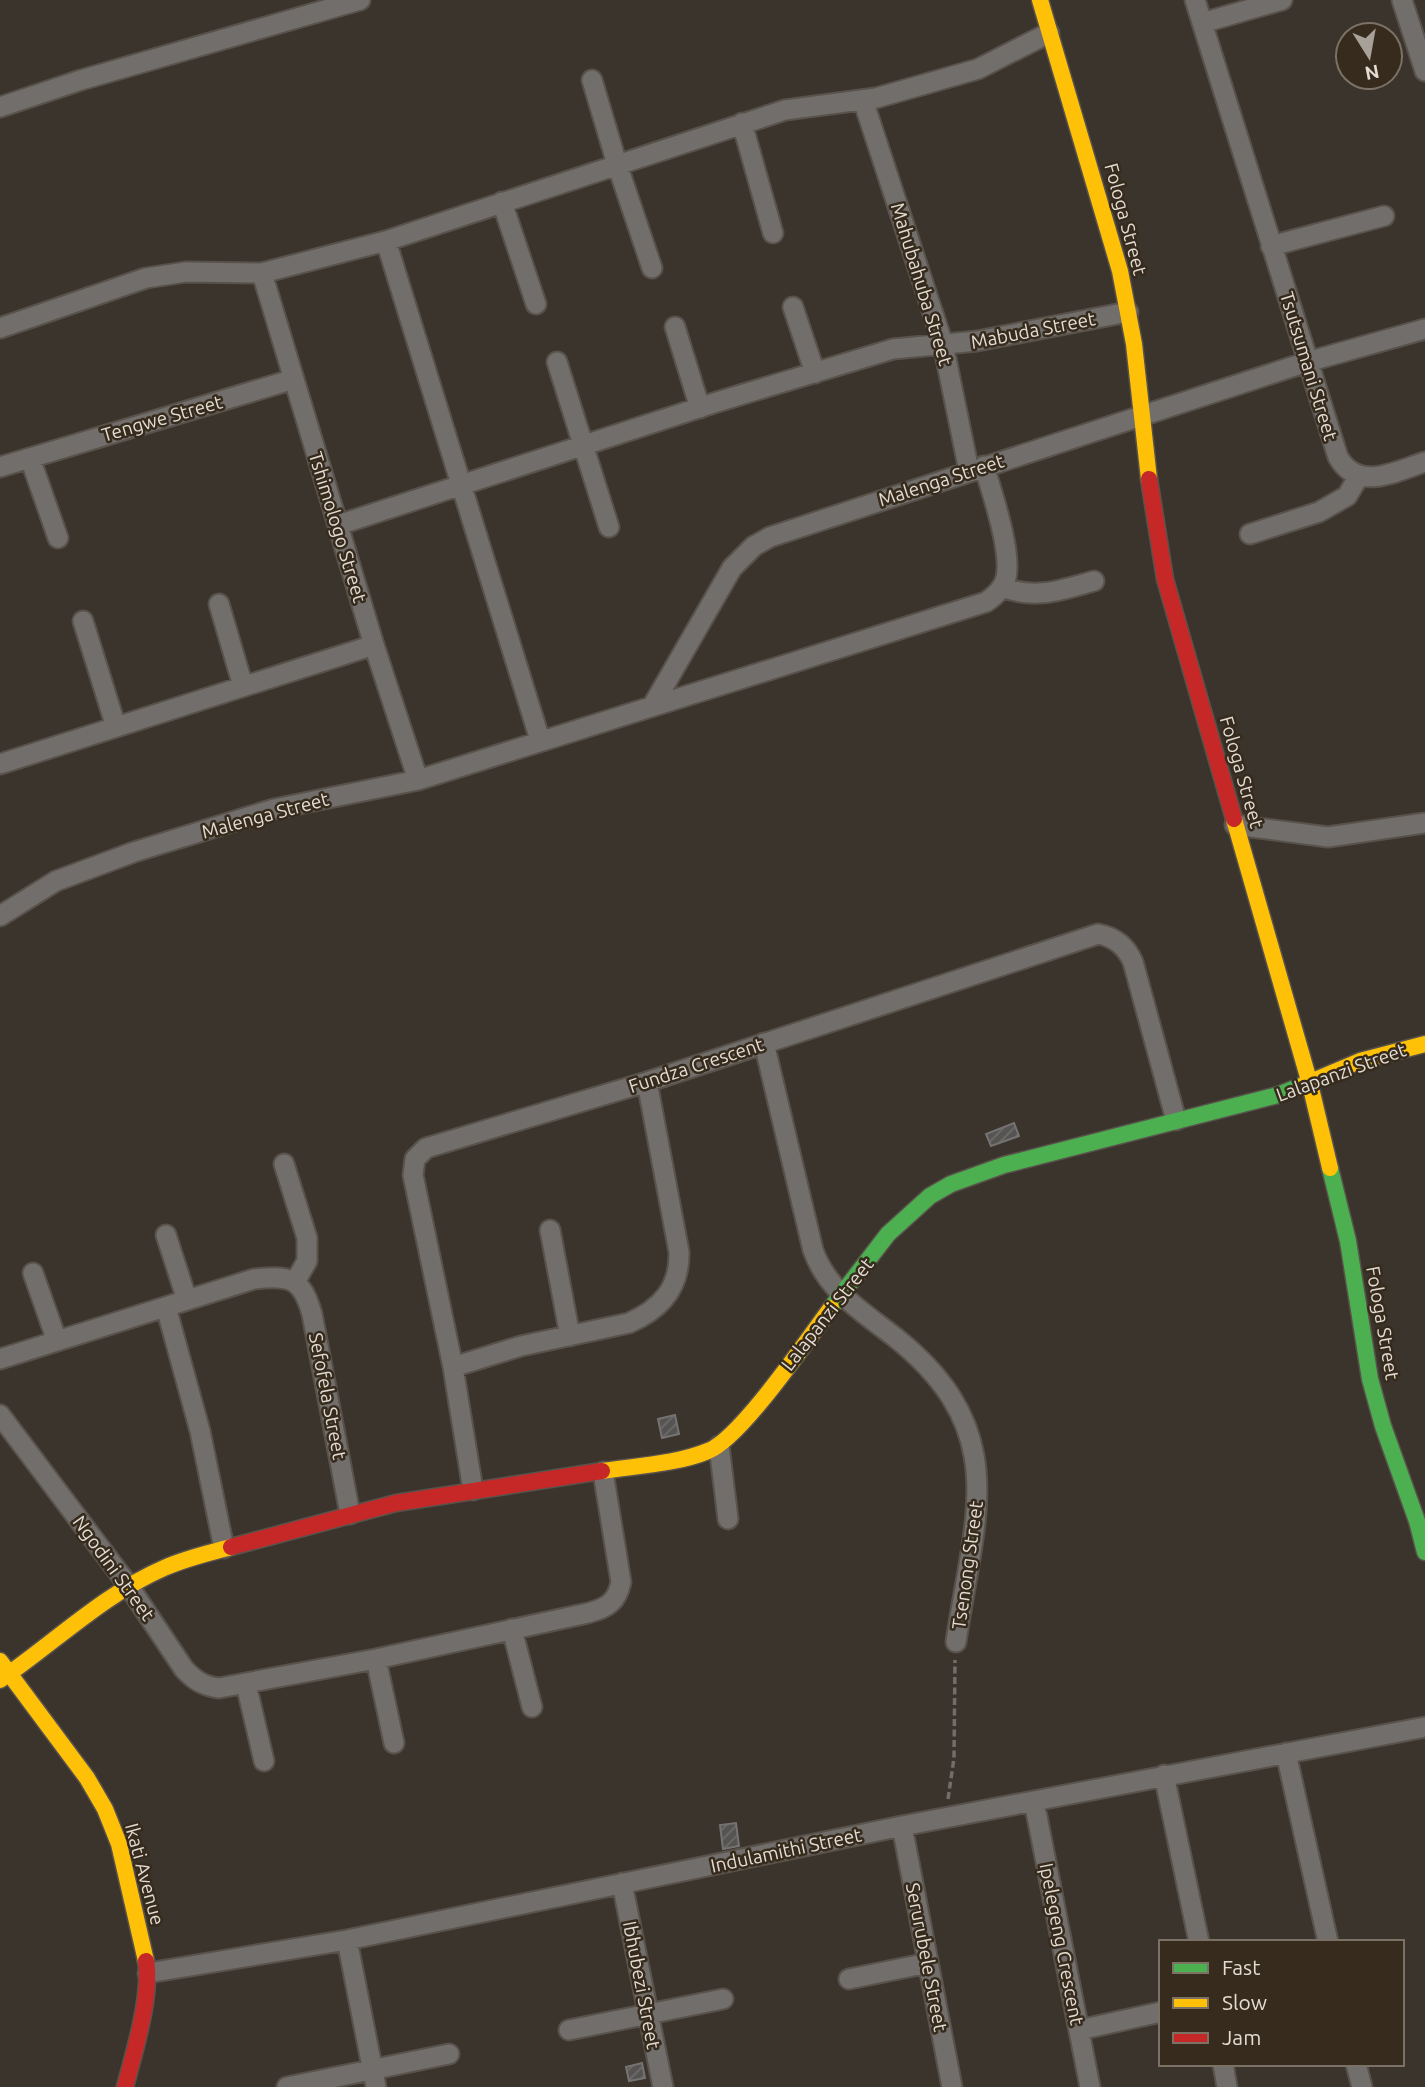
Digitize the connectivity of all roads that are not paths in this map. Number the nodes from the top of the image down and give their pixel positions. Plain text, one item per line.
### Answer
1 (360, 0) edge
2 (1040, 0) edge
3 (1195, 0) edge
4 (1282, 0) edge
5 (1402, 0) edge
6 (1202, 23) junction
7 (1049, 33) junction
8 (1425, 71) edge
9 (592, 80) dead end
10 (863, 100) junction
11 (0, 107) edge
12 (741, 123) junction
13 (617, 164) junction
14 (502, 202) junction
15 (1384, 216) dead end
16 (773, 233) dead end
17 (386, 241) junction
18 (1271, 246) junction
19 (652, 268) dead end
20 (262, 273) junction
21 (536, 304) dead end
22 (793, 307) dead end
23 (1128, 312) junction
24 (675, 327) dead end
25 (0, 328) edge
26 (1425, 330) edge
27 (943, 344) junction
28 (557, 362) dead end
29 (1307, 362) junction
30 (815, 373) junction
31 (293, 379) junction
32 (700, 408) junction
33 (1142, 417) junction
34 (582, 447) junction
35 (30, 458) junction
36 (1425, 463) edge
37 (0, 467) edge
38 (977, 468) junction
39 (1359, 476) junction
40 (461, 485) junction
41 (338, 525) junction
42 (609, 527) dead end
43 (1250, 534) dead end
44 (58, 538) dead end
45 (1094, 581) dead end
46 (1002, 587) junction
47 (219, 604) dead end
48 (83, 621) dead end
49 (374, 645) junction
50 (243, 686) junction
51 (653, 705) junction
52 (116, 727) junction
53 (540, 740) junction
54 (0, 764) edge
55 (418, 780) junction
56 (1425, 823) edge
57 (1236, 825) junction
58 (0, 916) edge
59 (764, 1043) junction
60 (1425, 1044) edge
61 (647, 1082) junction
62 (1310, 1084) junction
63 (1176, 1120) junction
64 (284, 1164) dead end
65 (550, 1230) dead end
66 (166, 1235) dead end
67 (33, 1273) dead end
68 (295, 1282) junction
69 (841, 1295) junction
70 (187, 1300) junction
71 (166, 1307) junction
72 (570, 1336) junction
73 (57, 1341) junction
74 (0, 1359) edge
75 (453, 1367) junction
76 (0, 1415) edge
77 (719, 1446) junction
78 (603, 1472) junction
79 (472, 1490) junction
80 (351, 1514) junction
81 (728, 1519) dead end
82 (224, 1548) junction
83 (1425, 1552) edge
84 (128, 1585) junction
85 (512, 1629) junction
86 (956, 1642) road end
87 (376, 1659) junction
88 (3, 1672) edge
89 (246, 1685) junction
90 (532, 1707) dead end
91 (1425, 1727) edge
92 (394, 1743) dead end
93 (1286, 1753) junction
94 (264, 1761) dead end
95 (1164, 1775) junction
96 (1034, 1801) junction
97 (902, 1826) junction
98 (622, 1883) junction
99 (347, 1940) junction
100 (1199, 1940) edge
101 (1328, 1940) edge
102 (928, 1963) junction
103 (148, 1973) junction
104 (849, 1979) dead end
105 (723, 1999) dead end
106 (1159, 2012) edge
107 (648, 2014) junction
108 (569, 2030) dead end
109 (1079, 2030) junction
110 (449, 2054) dead end
111 (1223, 2066) edge
112 (1357, 2066) edge
113 (374, 2078) edge
114 (125, 2087) edge
115 (287, 2087) edge
116 (663, 2087) edge
117 (952, 2087) edge
118 (1090, 2087) edge
119 (1227, 2087) edge
120 (1362, 2087) edge

1 - 11 street
2 - 7 street, Fologa Street
3 - 6 street, Tsutsumani Street
4 - 6 street
5 - 8 street
6 - 18 street, Tsutsumani Street
7 - 10 street
7 - 23 street, Fologa Street
9 - 13 street
10 - 12 street
10 - 27 street, Mahubahuba Street
12 - 13 street
12 - 16 street
13 - 14 street
13 - 19 street
14 - 17 street
14 - 21 street
15 - 18 street
17 - 20 street
17 - 40 street
18 - 29 street, Tsutsumani Street
20 - 25 street
20 - 31 street, Tshimologo Street
22 - 30 street
23 - 27 street, Mabuda Street
23 - 33 street, Fologa Street
24 - 32 street
26 - 29 street, Malenga Street
27 - 30 street, Mabuda Street
27 - 38 street, Mahubahuba Street
28 - 34 street
29 - 33 street, Malenga Street
29 - 39 street, Tsutsumani Street
30 - 32 street, Mabuda Street
31 - 35 street, Tengwe Street
31 - 41 street, Tshimologo Street
32 - 34 street, Mabuda Street
33 - 38 street, Malenga Street
33 - 57 street, Fologa Street
34 - 40 street, Mabuda Street
34 - 42 street
35 - 37 street, Tengwe Street
35 - 44 street
36 - 39 street
38 - 46 street, Mahubahuba Street
38 - 51 street, Malenga Street
39 - 43 street
40 - 41 street, Mabuda Street
40 - 53 street
41 - 49 street, Tshimologo Street
45 - 46 street
46 - 51 street
47 - 50 street
48 - 52 street
49 - 50 street
49 - 55 street, Tshimologo Street
50 - 52 street
51 - 53 street, Malenga Street
52 - 54 street
53 - 55 street, Malenga Street
55 - 58 street, Malenga Street
56 - 57 street
57 - 62 street, Fologa Street
59 - 61 street, Fundza Crescent
59 - 63 street, Fundza Crescent
59 - 69 street, Tsenong Street
60 - 62 street, Lalapanzi Street
61 - 72 street
61 - 75 street, Fundza Crescent
62 - 63 street, Lalapanzi Street
62 - 83 street, Fologa Street
63 - 69 street, Lalapanzi Street
64 - 68 street
65 - 72 street
66 - 70 street
67 - 73 street
68 - 70 street
68 - 80 street, Sefofela Street
69 - 77 street, Lalapanzi Street
69 - 86 street, Tsenong Street
70 - 71 street
71 - 73 street
71 - 82 street
72 - 75 street
73 - 74 street
75 - 79 street, Fundza Crescent
76 - 84 street, Ngodini Street
77 - 78 street, Lalapanzi Street
77 - 81 street
78 - 79 street, Lalapanzi Street
78 - 85 street, Ngodini Street
79 - 80 street, Lalapanzi Street
80 - 82 street, Lalapanzi Street
82 - 84 street, Lalapanzi Street
84 - 88 street, Lalapanzi Street
84 - 89 street, Ngodini Street
85 - 87 street, Ngodini Street
85 - 90 street
87 - 89 street, Ngodini Street
87 - 92 street
88 - 103 street, Ikati Avenue
89 - 94 street
91 - 93 street, Indulamithi Street
93 - 95 street, Indulamithi Street
93 - 101 street
95 - 96 street, Indulamithi Street
95 - 100 street
96 - 97 street, Indulamithi Street
96 - 109 street, Ipelegeng Crescent
97 - 98 street, Indulamithi Street
97 - 102 street, Serurubele Street
98 - 99 street, Indulamithi Street
98 - 107 street, Ibhubezi Street
99 - 103 street, Indulamithi Street
99 - 113 street
102 - 104 street
102 - 117 street, Serurubele Street
103 - 114 street, Ikati Avenue
105 - 107 street
106 - 109 street
107 - 108 street
107 - 116 street, Ibhubezi Street
109 - 118 street, Ipelegeng Crescent
110 - 113 street
111 - 119 street
112 - 120 street
113 - 115 street

